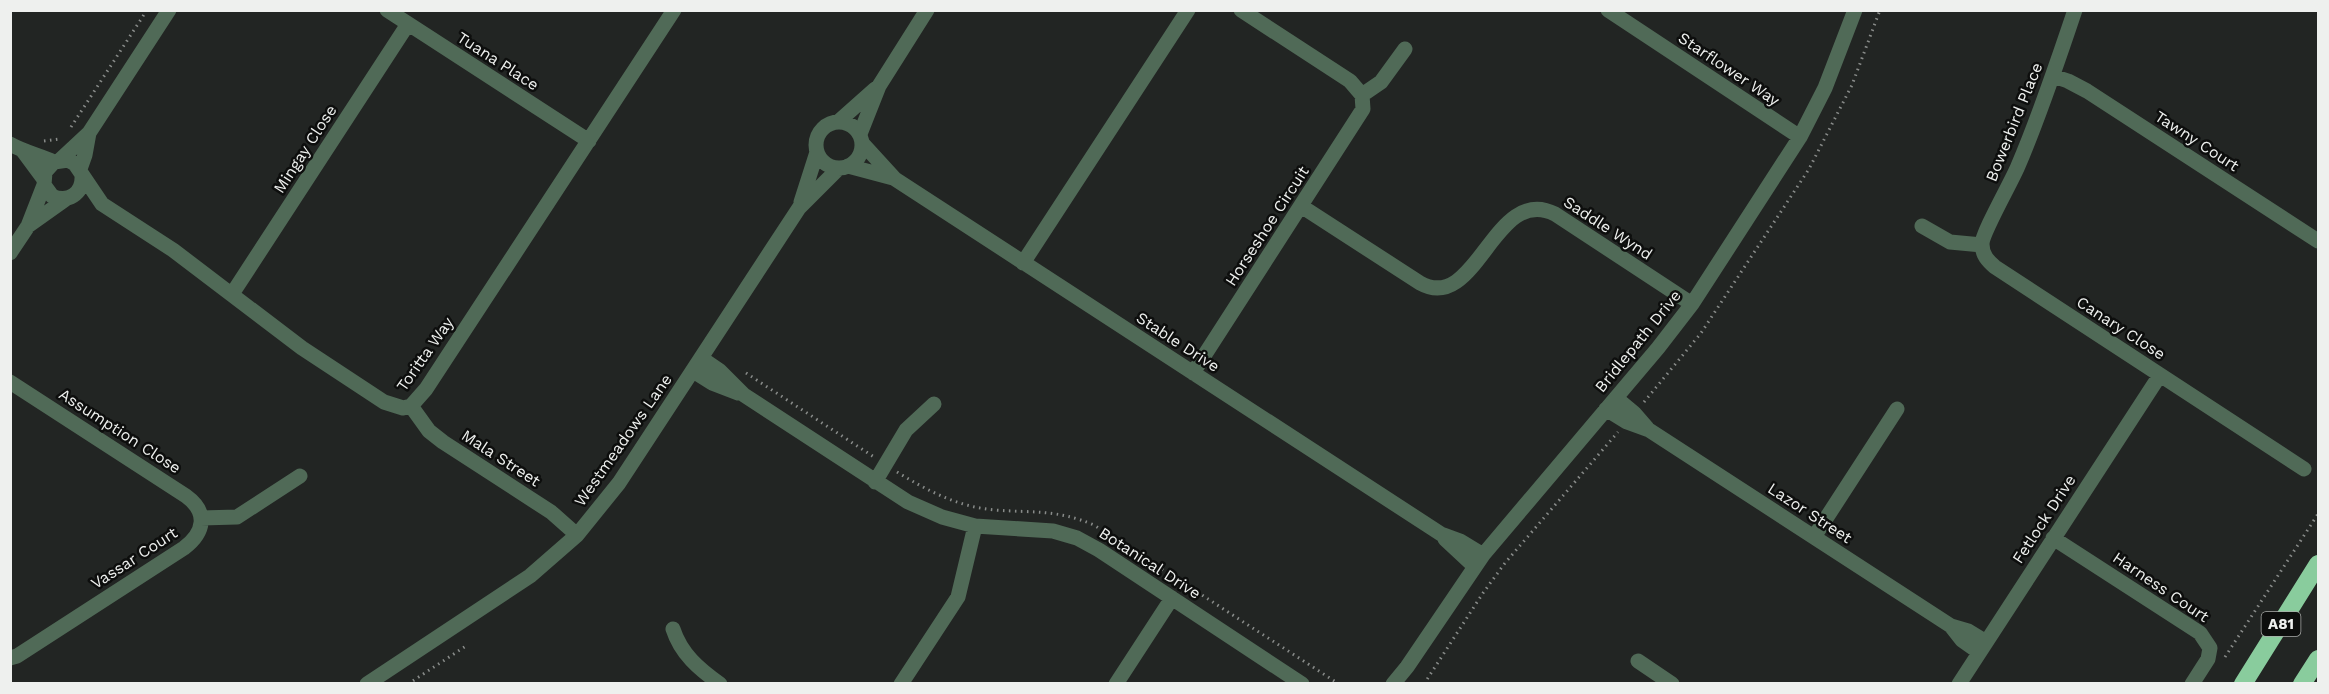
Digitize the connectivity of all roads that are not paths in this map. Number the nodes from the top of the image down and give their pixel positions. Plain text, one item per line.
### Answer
1 (169, 10) edge
2 (387, 10) edge
3 (674, 10) edge
4 (927, 10) edge
5 (1188, 10) edge
6 (1241, 10) edge
7 (1608, 10) edge
8 (1855, 10) edge
9 (2075, 10) edge
10 (408, 24) junction
11 (1405, 49) dead end
12 (2053, 76) junction
13 (879, 86) junction
14 (1362, 95) junction
15 (839, 121) junction
16 (89, 133) junction
17 (1800, 137) junction
18 (861, 139) junction
19 (589, 141) junction
20 (23, 149) edge
21 (817, 152) junction
22 (57, 161) junction
23 (844, 167) junction
24 (81, 173) junction
25 (896, 179) junction
26 (44, 182) junction
27 (68, 198) junction
28 (102, 204) junction
29 (1301, 206) junction
30 (799, 208) junction
31 (28, 226) junction
32 (1922, 226) dead end
33 (2319, 241) edge
34 (1982, 245) junction
35 (10, 253) edge
36 (1023, 263) junction
37 (232, 294) junction
38 (1692, 304) junction
39 (697, 364) junction
40 (1193, 373) junction
41 (2160, 375) junction
42 (10, 382) edge
43 (934, 404) dead end
44 (1611, 404) junction
45 (411, 406) junction
46 (1897, 409) dead end
47 (2304, 469) dead end
48 (300, 476) dead end
49 (875, 482) junction
50 (201, 518) junction
51 (975, 526) junction
52 (577, 535) junction
53 (1814, 537) junction
54 (2053, 538) junction
55 (1478, 560) junction
56 (2319, 564) edge
57 (1172, 598) junction
58 (673, 629) dead end
59 (1983, 647) junction
60 (10, 658) edge
61 (2319, 659) edge
62 (1638, 661) dead end
63 (1407, 667) junction
64 (368, 683) edge
65 (720, 684) edge
66 (901, 684) edge
67 (1116, 684) edge
68 (1302, 684) edge
69 (1393, 684) edge
70 (1400, 684) edge
71 (1672, 684) edge
72 (1959, 684) edge
73 (2192, 684) edge
74 (2243, 684) edge
75 (2302, 684) edge

1 - 16 street
2 - 10 street, Tuana Place
3 - 19 street, Toritta Way
4 - 13 street
5 - 36 street
6 - 14 street
7 - 17 street, Starflower Way
8 - 17 street, Bridlepath Drive
9 - 12 street, Bowerbird Place
10 - 19 street, Tuana Place
10 - 37 street, Mingay Close
11 - 14 street
12 - 33 street, Tawny Court
12 - 34 street, Bowerbird Place
13 - 15 street
13 - 18 street
14 - 29 street, Horseshoe Circuit
15 - 18 street
15 - 21 street
16 - 22 street
16 - 24 street
17 - 38 street, Bridlepath Drive
18 - 23 street
18 - 25 street, Stable Drive
19 - 45 street, Toritta Way
20 - 22 street
20 - 26 street
21 - 23 street
21 - 30 street, Westmeadows Lane
22 - 24 street
22 - 26 street
23 - 25 street, Stable Drive
23 - 30 street, Westmeadows Lane
24 - 27 street
24 - 28 street, Toritta Way
25 - 36 street, Stable Drive
26 - 27 street
26 - 31 street
27 - 28 street, Toritta Way
27 - 31 street
28 - 37 street, Toritta Way
29 - 38 street, Saddle Wynd
29 - 40 street, Horseshoe Circuit
30 - 39 street, Westmeadows Lane
31 - 35 street
32 - 34 street
34 - 41 street, Canary Close
36 - 40 street, Stable Drive
37 - 45 street, Toritta Way
38 - 44 street, Bridlepath Drive
39 - 49 street, Botanical Drive
39 - 52 street, Westmeadows Lane
40 - 55 street, Stable Drive
41 - 47 street, Canary Close
41 - 54 street, Fetlock Drive
42 - 50 street, Assumption Close
43 - 49 street
44 - 53 street, Lazor Street
44 - 55 street, Bridlepath Drive
45 - 52 street, Mala Street
46 - 53 street
48 - 50 street
49 - 51 street, Botanical Drive
50 - 60 street, Vassar Court
51 - 57 street, Botanical Drive
51 - 66 street
52 - 64 street, Westmeadows Lane
53 - 59 street, Lazor Street
54 - 59 street, Fetlock Drive
54 - 73 street, Harness Court
55 - 63 street, Bridlepath Drive
56 - 74 highway, A81
57 - 67 street
57 - 68 street, Botanical Drive
58 - 65 street
59 - 72 street, Fetlock Drive
61 - 75 highway
62 - 71 street
63 - 69 street, Bridlepath Drive
63 - 70 street, Bridlepath Drive

